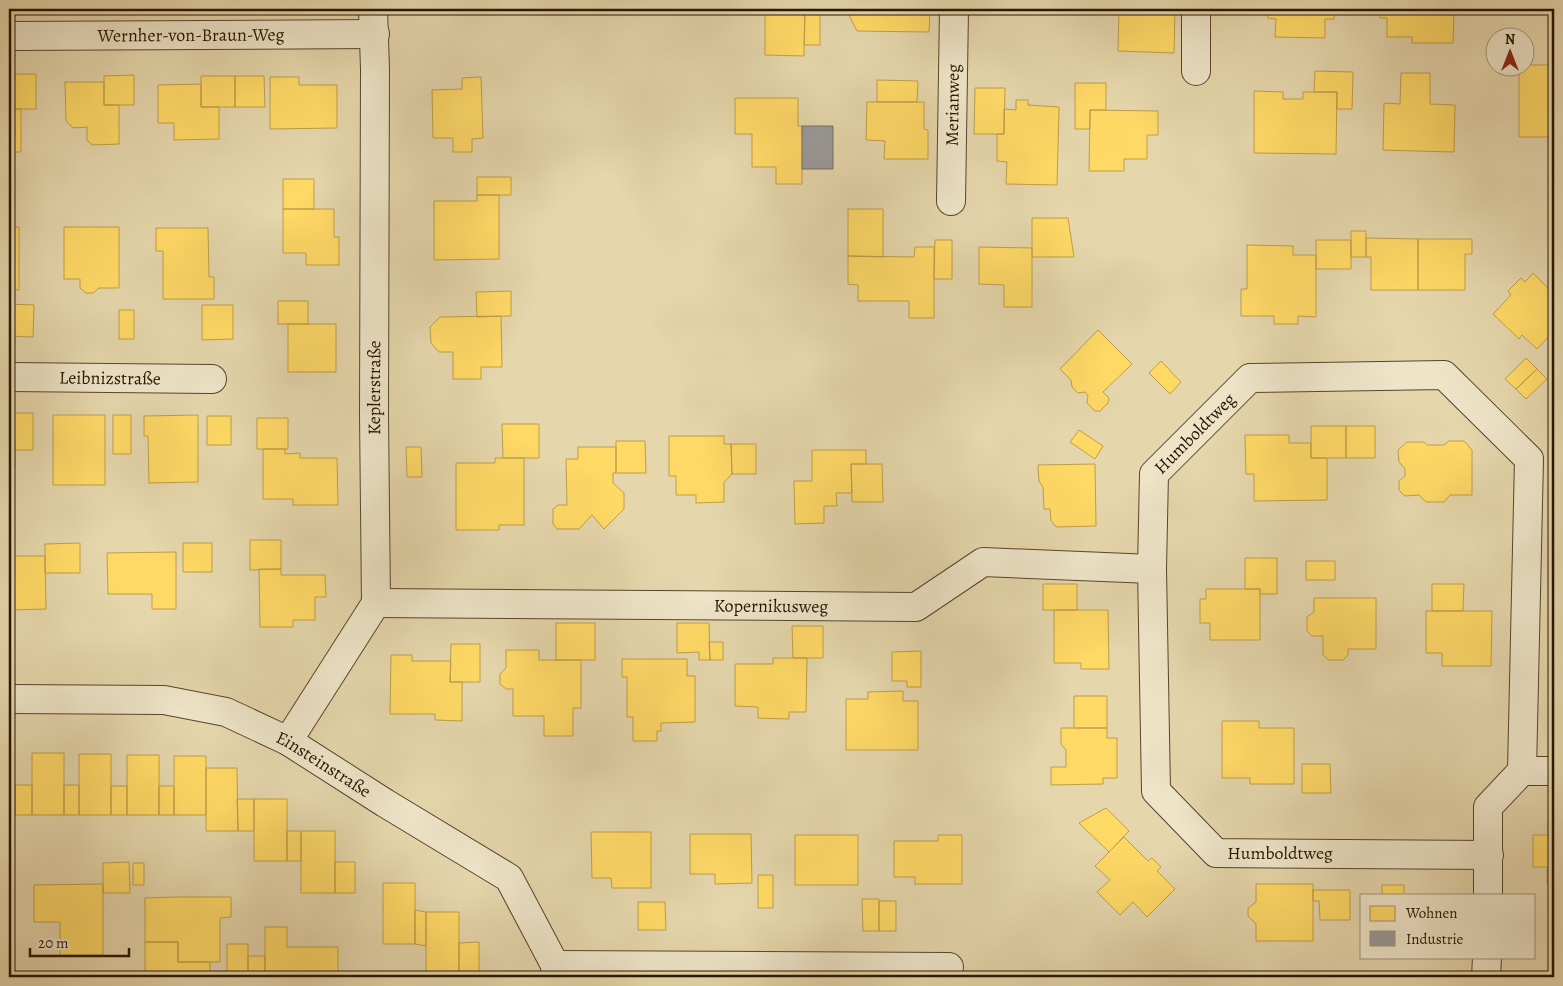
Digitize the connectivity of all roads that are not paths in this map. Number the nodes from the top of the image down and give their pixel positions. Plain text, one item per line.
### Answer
1 (954, 9) edge
2 (1196, 9) edge
3 (374, 21) edge
4 (9, 36) edge
5 (1196, 71) dead end
6 (950, 202) dead end
7 (9, 377) edge
8 (212, 379) dead end
9 (1152, 569) junction
10 (376, 603) junction
11 (9, 699) edge
12 (288, 741) junction
13 (1522, 771) junction
14 (1554, 771) edge
15 (1489, 855) junction
16 (1488, 894) edge
17 (1487, 958) edge
18 (949, 967) dead end
19 (556, 971) edge
20 (1486, 977) edge

1 - 6 street, Merianweg
2 - 5 street
3 - 4 street, Wernher-von-Braun-Weg
3 - 10 street, Keplerstraße
7 - 8 street, Leibnizstraße
9 - 10 street, Kopernikusweg
9 - 13 street, Humboldtweg
9 - 15 street, Humboldtweg
10 - 12 street
11 - 12 street, Einsteinstraße
12 - 19 street, Einsteinstraße
13 - 14 street
13 - 15 street
15 - 16 street
17 - 20 street
18 - 19 street

